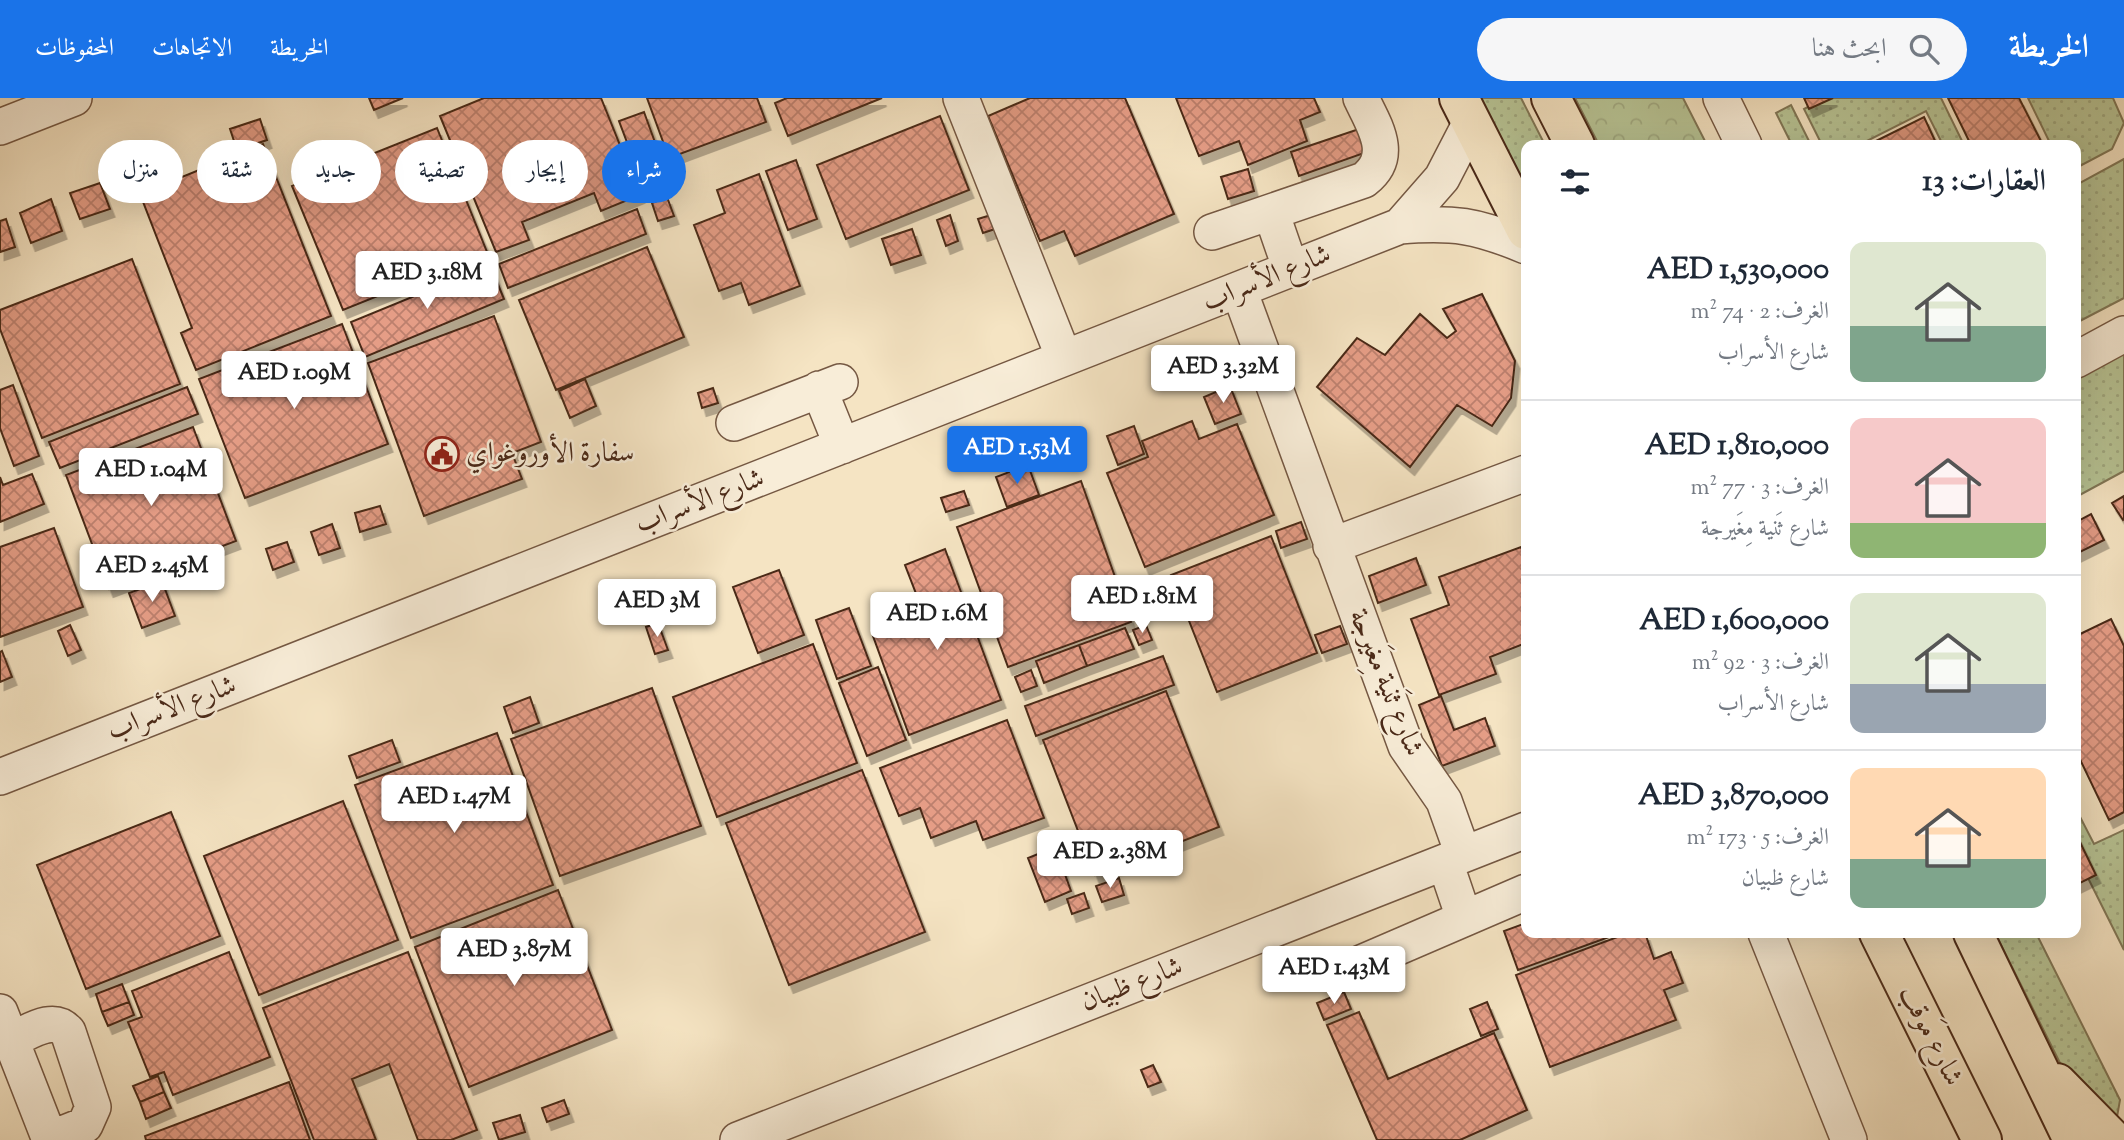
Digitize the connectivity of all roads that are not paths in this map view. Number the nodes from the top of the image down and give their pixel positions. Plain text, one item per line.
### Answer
1 (74, 98) edge
2 (961, 98) edge
3 (1361, 98) edge
4 (1551, 98) edge
5 (1721, 98) edge
6 (1465, 110) edge
7 (0, 127) edge
8 (1572, 140) edge
9 (1742, 140) edge
10 (1271, 212) junction
11 (1521, 220) edge
12 (1400, 226) junction
13 (1212, 232) dead end
14 (1521, 244) edge
15 (1291, 270) junction
16 (1238, 290) junction
17 (2124, 334) edge
18 (2081, 357) edge
19 (1064, 359) junction
20 (734, 423) dead end
21 (842, 446) junction
22 (1521, 475) edge
23 (1331, 546) junction
24 (0, 777) edge
25 (1521, 832) edge
26 (1454, 858) junction
27 (1521, 894) edge
28 (1464, 918) junction
29 (1768, 938) edge
30 (1880, 938) edge
31 (1975, 938) edge
32 (1338, 973) dead end
33 (6, 1026) edge
34 (2038, 1064) junction
35 (1980, 1137) edge
36 (50, 1139) edge
37 (738, 1140) edge
38 (1849, 1140) edge
39 (2073, 1140) edge
40 (2113, 1140) edge

1 - 7 street
2 - 19 street
3 - 10 street
4 - 8 main road
5 - 9 street
6 - 11 main road
6 - 12 street, شارع الأسراب
10 - 13 street
10 - 15 street
12 - 14 street, شارع الأسراب
12 - 15 street, شارع الأسراب
15 - 16 street, شارع الأسراب
16 - 19 street, شارع الأسراب
16 - 23 street, شارع ثَنية مِغَيرجة
17 - 18 street
19 - 21 street, شارع الأسراب
20 - 21 street
21 - 24 street, شارع الأسراب
22 - 23 street
23 - 26 street, شارع ثَنية مِغَيرجة
25 - 26 street, شارع ظبيان
26 - 28 street, شارع ثَنية مِغَيرجة
26 - 37 street, شارع ظبيان
27 - 28 street
28 - 32 street
29 - 38 street
30 - 35 main road, شارع مَوقب
31 - 34 main road
33 - 36 street
33 - 36 street
34 - 39 main road
34 - 40 main road

